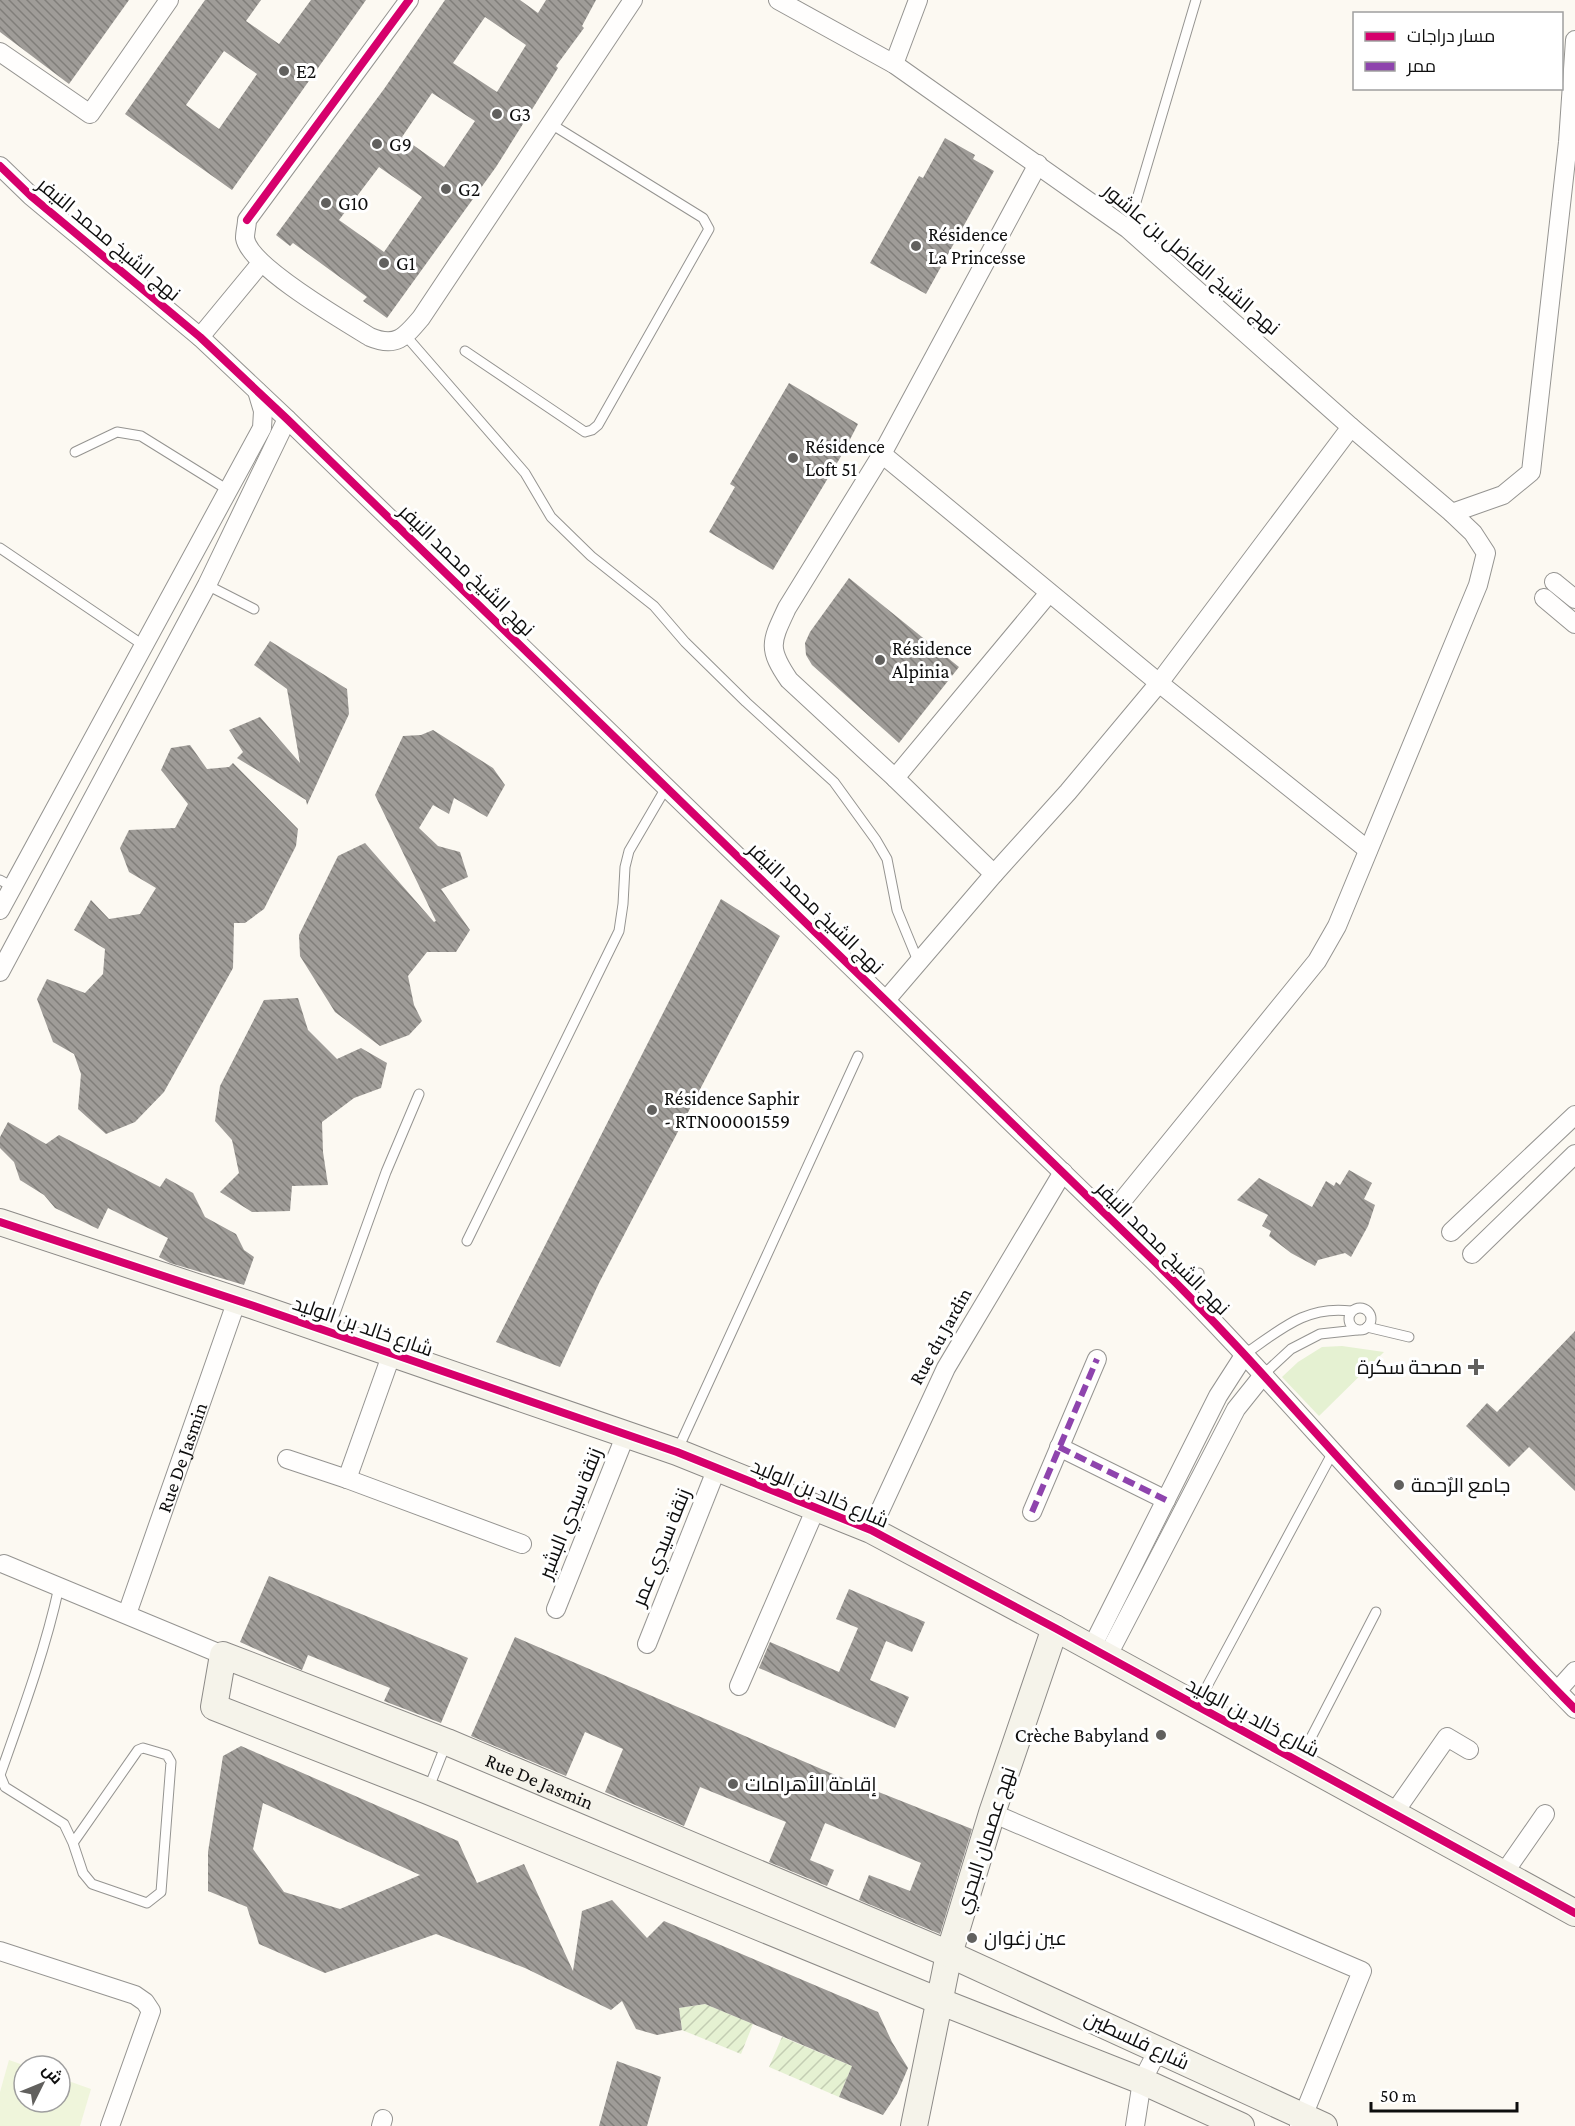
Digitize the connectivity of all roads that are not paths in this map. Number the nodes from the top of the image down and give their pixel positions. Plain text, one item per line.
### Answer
1 (169, 0) edge
2 (409, 0) edge
3 (633, 0) edge
4 (779, 0) edge
5 (918, 0) edge
6 (1196, 0) edge
7 (1575, 39) edge
8 (0, 52) edge
9 (894, 64) junction
10 (551, 124) junction
11 (1572, 144) edge
12 (1038, 164) junction
13 (0, 166) edge
14 (1128, 230) junction
15 (261, 263) junction
16 (406, 336) junction
17 (200, 337) junction
18 (465, 351) dead end
19 (257, 392) junction
20 (287, 419) junction
21 (1351, 427) junction
22 (75, 452) dead end
23 (882, 454) junction
24 (228, 490) junction
25 (1452, 513) junction
26 (0, 548) edge
27 (1554, 582) dead end
28 (207, 585) junction
29 (1049, 592) junction
30 (1544, 598) dead end
31 (1575, 599) edge
32 (254, 609) dead end
33 (1575, 624) edge
34 (144, 645) junction
35 (1159, 683) junction
36 (895, 778) junction
37 (667, 786) junction
38 (1368, 850) junction
39 (994, 874) junction
40 (3, 895) edge
41 (918, 961) junction
42 (0, 972) edge
43 (886, 1000) junction
44 (858, 1056) dead end
45 (419, 1094) dead end
46 (1575, 1115) edge
47 (1575, 1154) edge
48 (1063, 1172) junction
49 (1109, 1217) junction
50 (0, 1222) edge
51 (1451, 1232) dead end
52 (467, 1241) dead end
53 (1472, 1254) dead end
54 (1199, 1273) dead end
55 (1184, 1290) junction
56 (237, 1300) junction
57 (1351, 1311) junction
58 (1367, 1327) junction
59 (1357, 1330) junction
60 (329, 1331) junction
61 (1409, 1337) dead end
62 (392, 1353) junction
63 (1245, 1354) junction
64 (1097, 1359) dead end
65 (1264, 1374) junction
66 (626, 1434) junction
67 (1059, 1447) junction
68 (676, 1452) junction
69 (1333, 1452) junction
70 (287, 1459) dead end
71 (717, 1468) junction
72 (347, 1479) junction
73 (1166, 1500) junction
74 (816, 1508) junction
75 (1032, 1512) dead end
76 (871, 1530) junction
77 (522, 1544) dead end
78 (4, 1564) dead end
79 (59, 1587) junction
80 (556, 1609) dead end
81 (1376, 1612) dead end
82 (127, 1614) junction
83 (1055, 1628) junction
84 (647, 1644) dead end
85 (1099, 1653) junction
86 (223, 1655) junction
87 (1575, 1671) edge
88 (740, 1686) dead end
89 (1557, 1691) junction
90 (1197, 1706) junction
91 (1575, 1709) edge
92 (447, 1742) junction
93 (1469, 1750) dead end
94 (1299, 1761) junction
95 (0, 1775) edge
96 (428, 1791) junction
97 (992, 1813) junction
98 (1394, 1813) junction
99 (1545, 1814) dead end
100 (73, 1843) junction
101 (1504, 1873) junction
102 (1575, 1913) edge
103 (0, 1951) edge
104 (949, 1954) junction
105 (939, 2001) junction
106 (1158, 2050) junction
107 (1142, 2081) junction
108 (1309, 2123) edge
109 (110, 2126) edge
110 (914, 2126) edge
111 (1135, 2126) edge
112 (1241, 2126) edge

1 - 8 street
2 - 15 street
3 - 10 street
4 - 9 street, نهج الشيخ الفاضل بن عاشور
5 - 9 street
6 - 14 lane
7 - 11 street
9 - 12 street, نهج الشيخ الفاضل بن عاشور
10 - 16 street
10 - 18 lane
11 - 25 street
12 - 14 street, نهج الشيخ الفاضل بن عاشور
12 - 23 street
13 - 17 street, نهج الشيخ محمد النيفر
14 - 21 street, نهج الشيخ الفاضل بن عاشور
15 - 16 street
15 - 17 street
16 - 41 lane
17 - 19 street, نهج الشيخ محمد النيفر
19 - 20 street, نهج الشيخ محمد النيفر
19 - 24 street
20 - 28 street
20 - 37 street, نهج الشيخ محمد النيفر
21 - 25 street, نهج الشيخ الفاضل بن عاشور
21 - 35 street
22 - 24 lane
23 - 29 street
23 - 36 street
24 - 34 street
25 - 38 street, نهج الشيخ الفاضل بن عاشور
26 - 34 lane
27 - 31 street
28 - 32 lane
28 - 42 street
29 - 35 street
29 - 36 street
30 - 33 street
34 - 40 street
35 - 38 street
35 - 39 street
36 - 39 street
37 - 43 street, نهج الشيخ محمد النيفر
37 - 52 lane
38 - 49 street
39 - 41 street
41 - 43 street
43 - 48 street, نهج الشيخ محمد النيفر
44 - 68 lane
45 - 60 lane
46 - 51 street
47 - 53 street
48 - 49 street, نهج الشيخ محمد النيفر
48 - 76 street, Rue du Jardin
49 - 55 street, نهج الشيخ محمد النيفر
50 - 56 street, شارع خالد بن الوليد
54 - 55 lane
55 - 63 street, نهج الشيخ محمد النيفر
56 - 60 street, شارع خالد بن الوليد
56 - 82 street, Rue De Jasmin
57 - 58 lane
57 - 59 lane
57 - 63 lane
58 - 59 lane
58 - 61 lane
59 - 65 lane
60 - 62 street, شارع خالد بن الوليد
62 - 66 street, شارع خالد بن الوليد
62 - 72 street
63 - 65 street, نهج الشيخ محمد النيفر
63 - 73 street
64 - 67 street
65 - 69 street, نهج الشيخ محمد النيفر
65 - 85 street
66 - 68 street, شارع خالد بن الوليد
66 - 80 street, زنقة سيدي البشير
67 - 73 street
67 - 75 street
68 - 71 street, شارع خالد بن الوليد
69 - 89 street, نهج الشيخ محمد النيفر
69 - 90 lane
70 - 72 street
71 - 74 street, شارع خالد بن الوليد
71 - 84 street, زنقة سيدي عمر
72 - 77 street
73 - 85 street
74 - 76 street, شارع خالد بن الوليد
74 - 88 street
76 - 83 street, شارع خالد بن الوليد
78 - 79 street, Rue De Jasmin
79 - 82 street, Rue De Jasmin
79 - 95 lane
81 - 94 lane
82 - 86 street, Rue De Jasmin
83 - 85 street, شارع خالد بن الوليد
83 - 97 street, نهج عصمان البحري
85 - 90 street, شارع خالد بن الوليد
86 - 92 street, Rue De Jasmin
86 - 96 street
87 - 89 street
89 - 91 street, نهج الشيخ محمد النيفر
90 - 94 street, شارع خالد بن الوليد
92 - 96 lane
92 - 104 street, Rue De Jasmin
93 - 98 street
94 - 98 street, شارع خالد بن الوليد
95 - 100 lane
96 - 105 street
97 - 104 street, نهج عصمان البحري
97 - 108 street
98 - 101 street, شارع خالد بن الوليد
99 - 101 street
100 - 100 lane
101 - 102 street, شارع خالد بن الوليد
103 - 109 street
104 - 105 street, نهج عصمان البحري
104 - 106 street, شارع فلسطين
105 - 107 street, شارع فلسطين
105 - 110 street, نهج عصمان البحري
106 - 107 street
106 - 108 street, شارع فلسطين
107 - 111 street
107 - 112 street, شارع فلسطين

